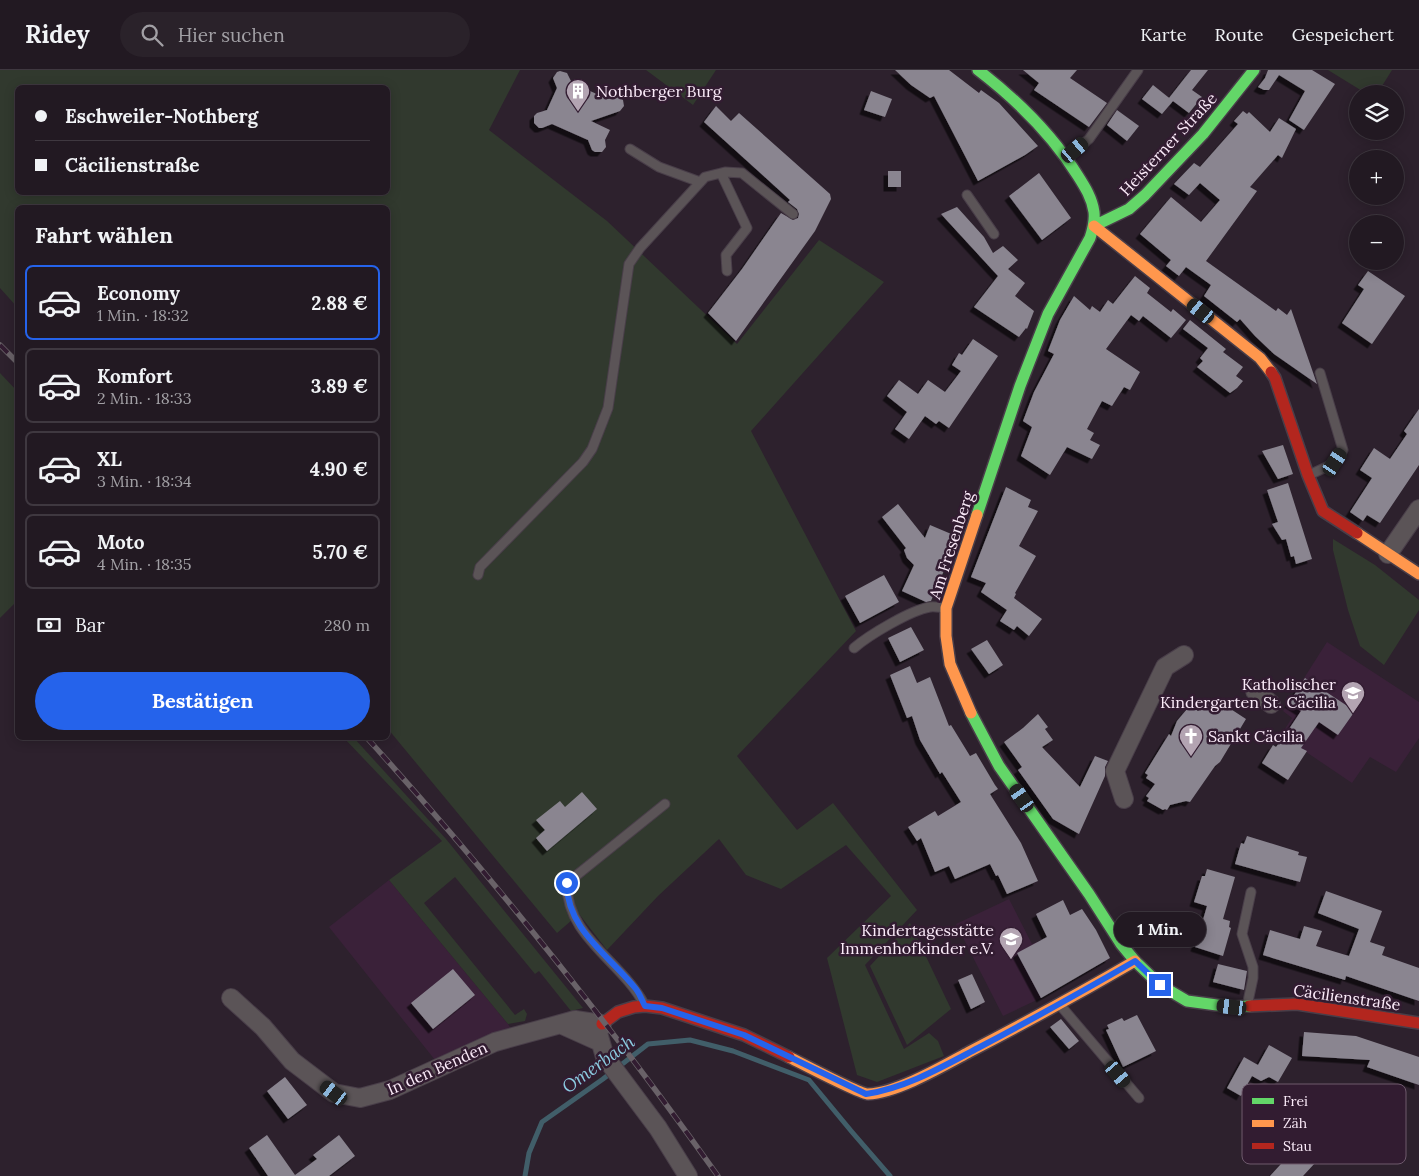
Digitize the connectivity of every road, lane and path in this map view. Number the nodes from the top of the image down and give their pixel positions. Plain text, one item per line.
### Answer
1 (978, 70) edge
2 (1138, 70) edge
3 (1254, 70) edge
4 (630, 149) dead end
5 (1067, 158) junction
6 (721, 173) junction
7 (700, 182) junction
8 (967, 195) dead end
9 (793, 214) dead end
10 (1094, 226) junction
11 (994, 234) dead end
12 (727, 271) dead end
13 (1320, 374) dead end
14 (1308, 475) junction
15 (1419, 509) edge
16 (1388, 554) junction
17 (1419, 574) edge
18 (478, 575) dead end
19 (946, 608) junction
20 (854, 648) dead end
21 (1184, 656) dead end
22 (1255, 691) dead end
23 (1275, 708) dead end
24 (1124, 799) dead end
25 (665, 804) dead end
26 (1251, 892) dead end
27 (1135, 961) junction
28 (231, 998) dead end
29 (1060, 1005) junction
30 (645, 1006) junction
31 (1247, 1006) junction
32 (1419, 1023) edge
33 (560, 1024) junction
34 (602, 1024) junction
35 (602, 1049) junction
36 (1138, 1098) dead end
37 (688, 1176) edge

1 - 5 street
2 - 5 lane
3 - 10 street, Heisterner Straße
4 - 7 lane
5 - 10 street
6 - 7 lane
6 - 9 lane
6 - 12 lane
7 - 18 lane
8 - 11 lane
10 - 14 street
10 - 19 street, Am Fresenberg
13 - 14 lane
14 - 16 street
15 - 16 street
16 - 17 street
19 - 20 lane
19 - 27 street, Am Fresenberg
21 - 24 street
22 - 23 street
25 - 30 lane
26 - 31 lane
27 - 29 street
27 - 31 street, Cäcilienstraße
28 - 33 street, In den Benden
29 - 30 street
29 - 36 lane
30 - 34 street
31 - 32 street, Cäcilienstraße
33 - 34 street, In den Benden
33 - 35 street
34 - 35 street
35 - 37 street

